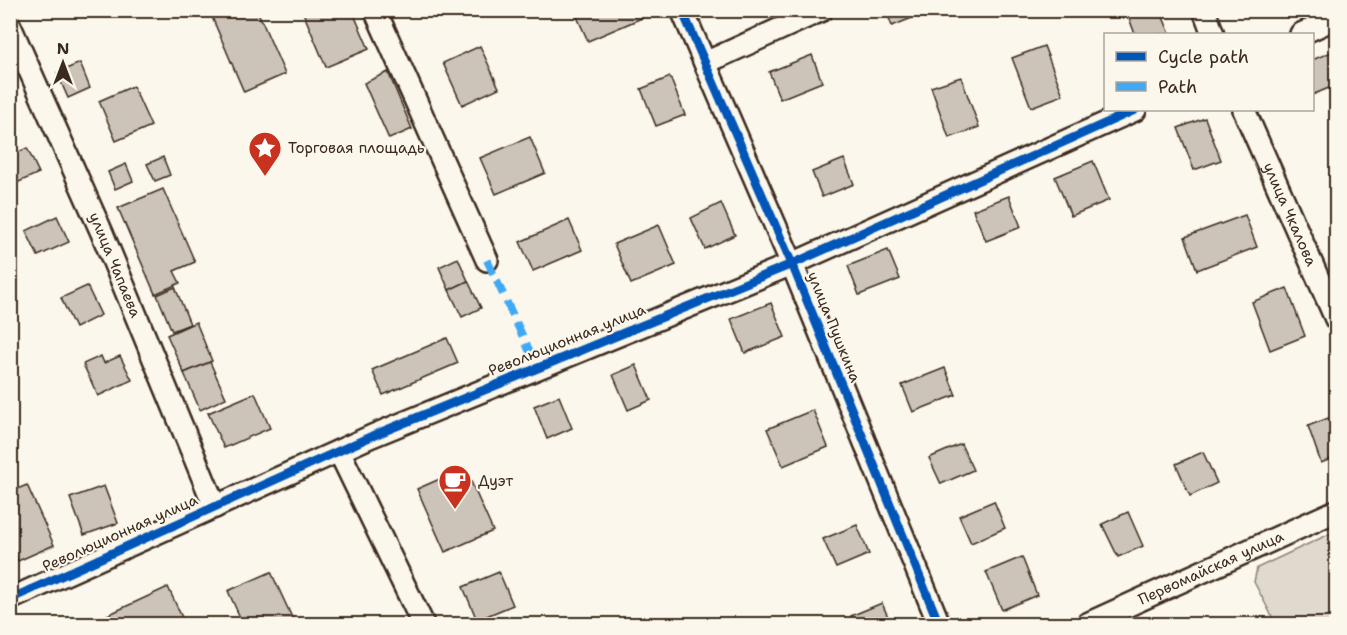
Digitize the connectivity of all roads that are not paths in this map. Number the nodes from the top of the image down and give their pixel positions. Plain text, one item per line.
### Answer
1 (375, 10) edge
2 (682, 10) edge
3 (822, 10) edge
4 (1204, 10) edge
5 (1336, 18) edge
6 (10, 26) edge
7 (1213, 33) edge
8 (1303, 33) edge
9 (705, 63) junction
10 (1133, 111) edge
11 (1244, 111) edge
12 (487, 260) dead end
13 (792, 264) junction
14 (1336, 319) edge
15 (339, 451) junction
16 (215, 507) junction
17 (1336, 512) edge
18 (10, 599) edge
19 (423, 624) edge
20 (939, 624) edge
21 (1086, 624) edge

1 - 12 street
2 - 9 street, улица Пушкина
3 - 9 street
4 - 7 street
5 - 8 street
6 - 16 street, улица Чапаева
9 - 13 street, улица Пушкина
10 - 13 street, Революционная улица
11 - 14 street, улица Чкалова
13 - 15 street, Революционная улица
13 - 20 street, улица Пушкина
15 - 16 street, Революционная улица
15 - 19 street
16 - 18 street, Революционная улица
17 - 21 street, Первомайская улица

